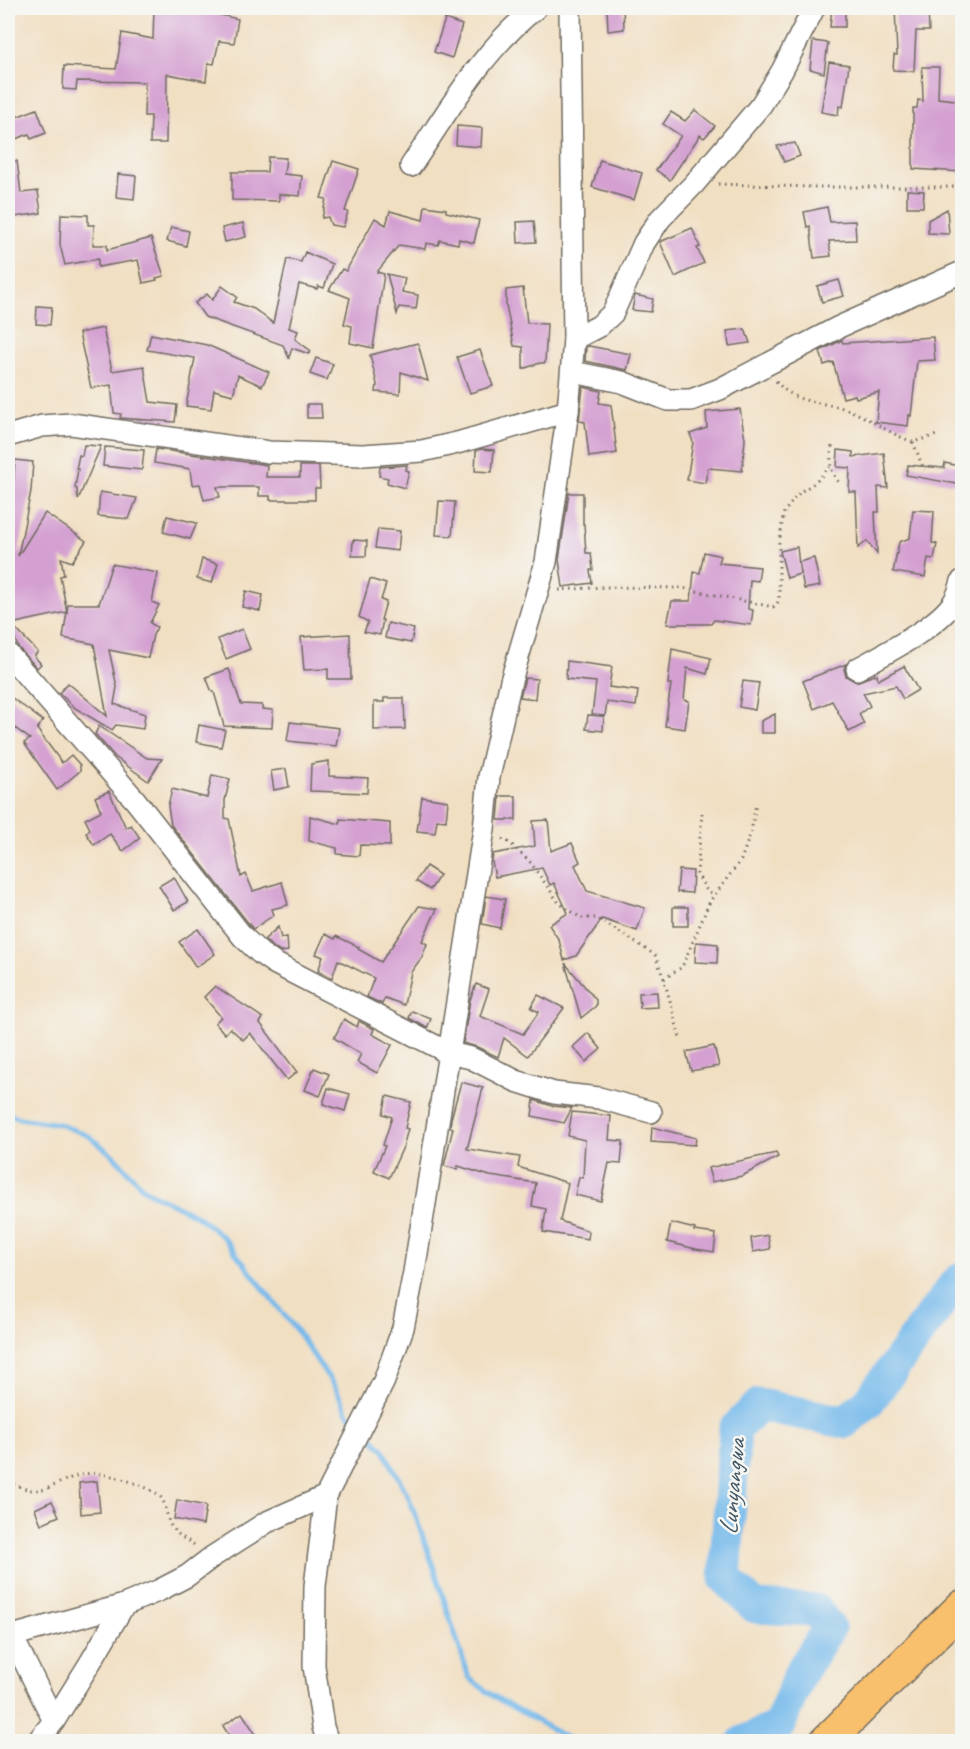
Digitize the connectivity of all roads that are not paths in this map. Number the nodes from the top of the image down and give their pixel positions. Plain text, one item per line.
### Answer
1 (536, 8) edge
2 (570, 8) edge
3 (814, 8) edge
4 (411, 166) dead end
5 (963, 272) edge
6 (574, 339) junction
7 (573, 372) junction
8 (568, 411) junction
9 (9, 433) edge
10 (963, 581) edge
11 (8, 654) edge
12 (857, 669) dead end
13 (449, 1053) junction
14 (651, 1112) dead end
15 (326, 1496) junction
16 (124, 1605) junction
17 (963, 1607) edge
18 (10, 1636) edge
19 (54, 1721) junction
20 (37, 1742) edge
21 (328, 1742) edge
22 (825, 1742) edge

1 - 4 street
2 - 6 street
3 - 6 street
5 - 7 street
6 - 7 street
7 - 8 street
8 - 9 street
8 - 13 street
10 - 12 street
11 - 13 street
13 - 14 street
13 - 15 street
15 - 16 street
15 - 21 street
16 - 18 street
16 - 19 street
17 - 22 highway
18 - 19 street
19 - 20 street

